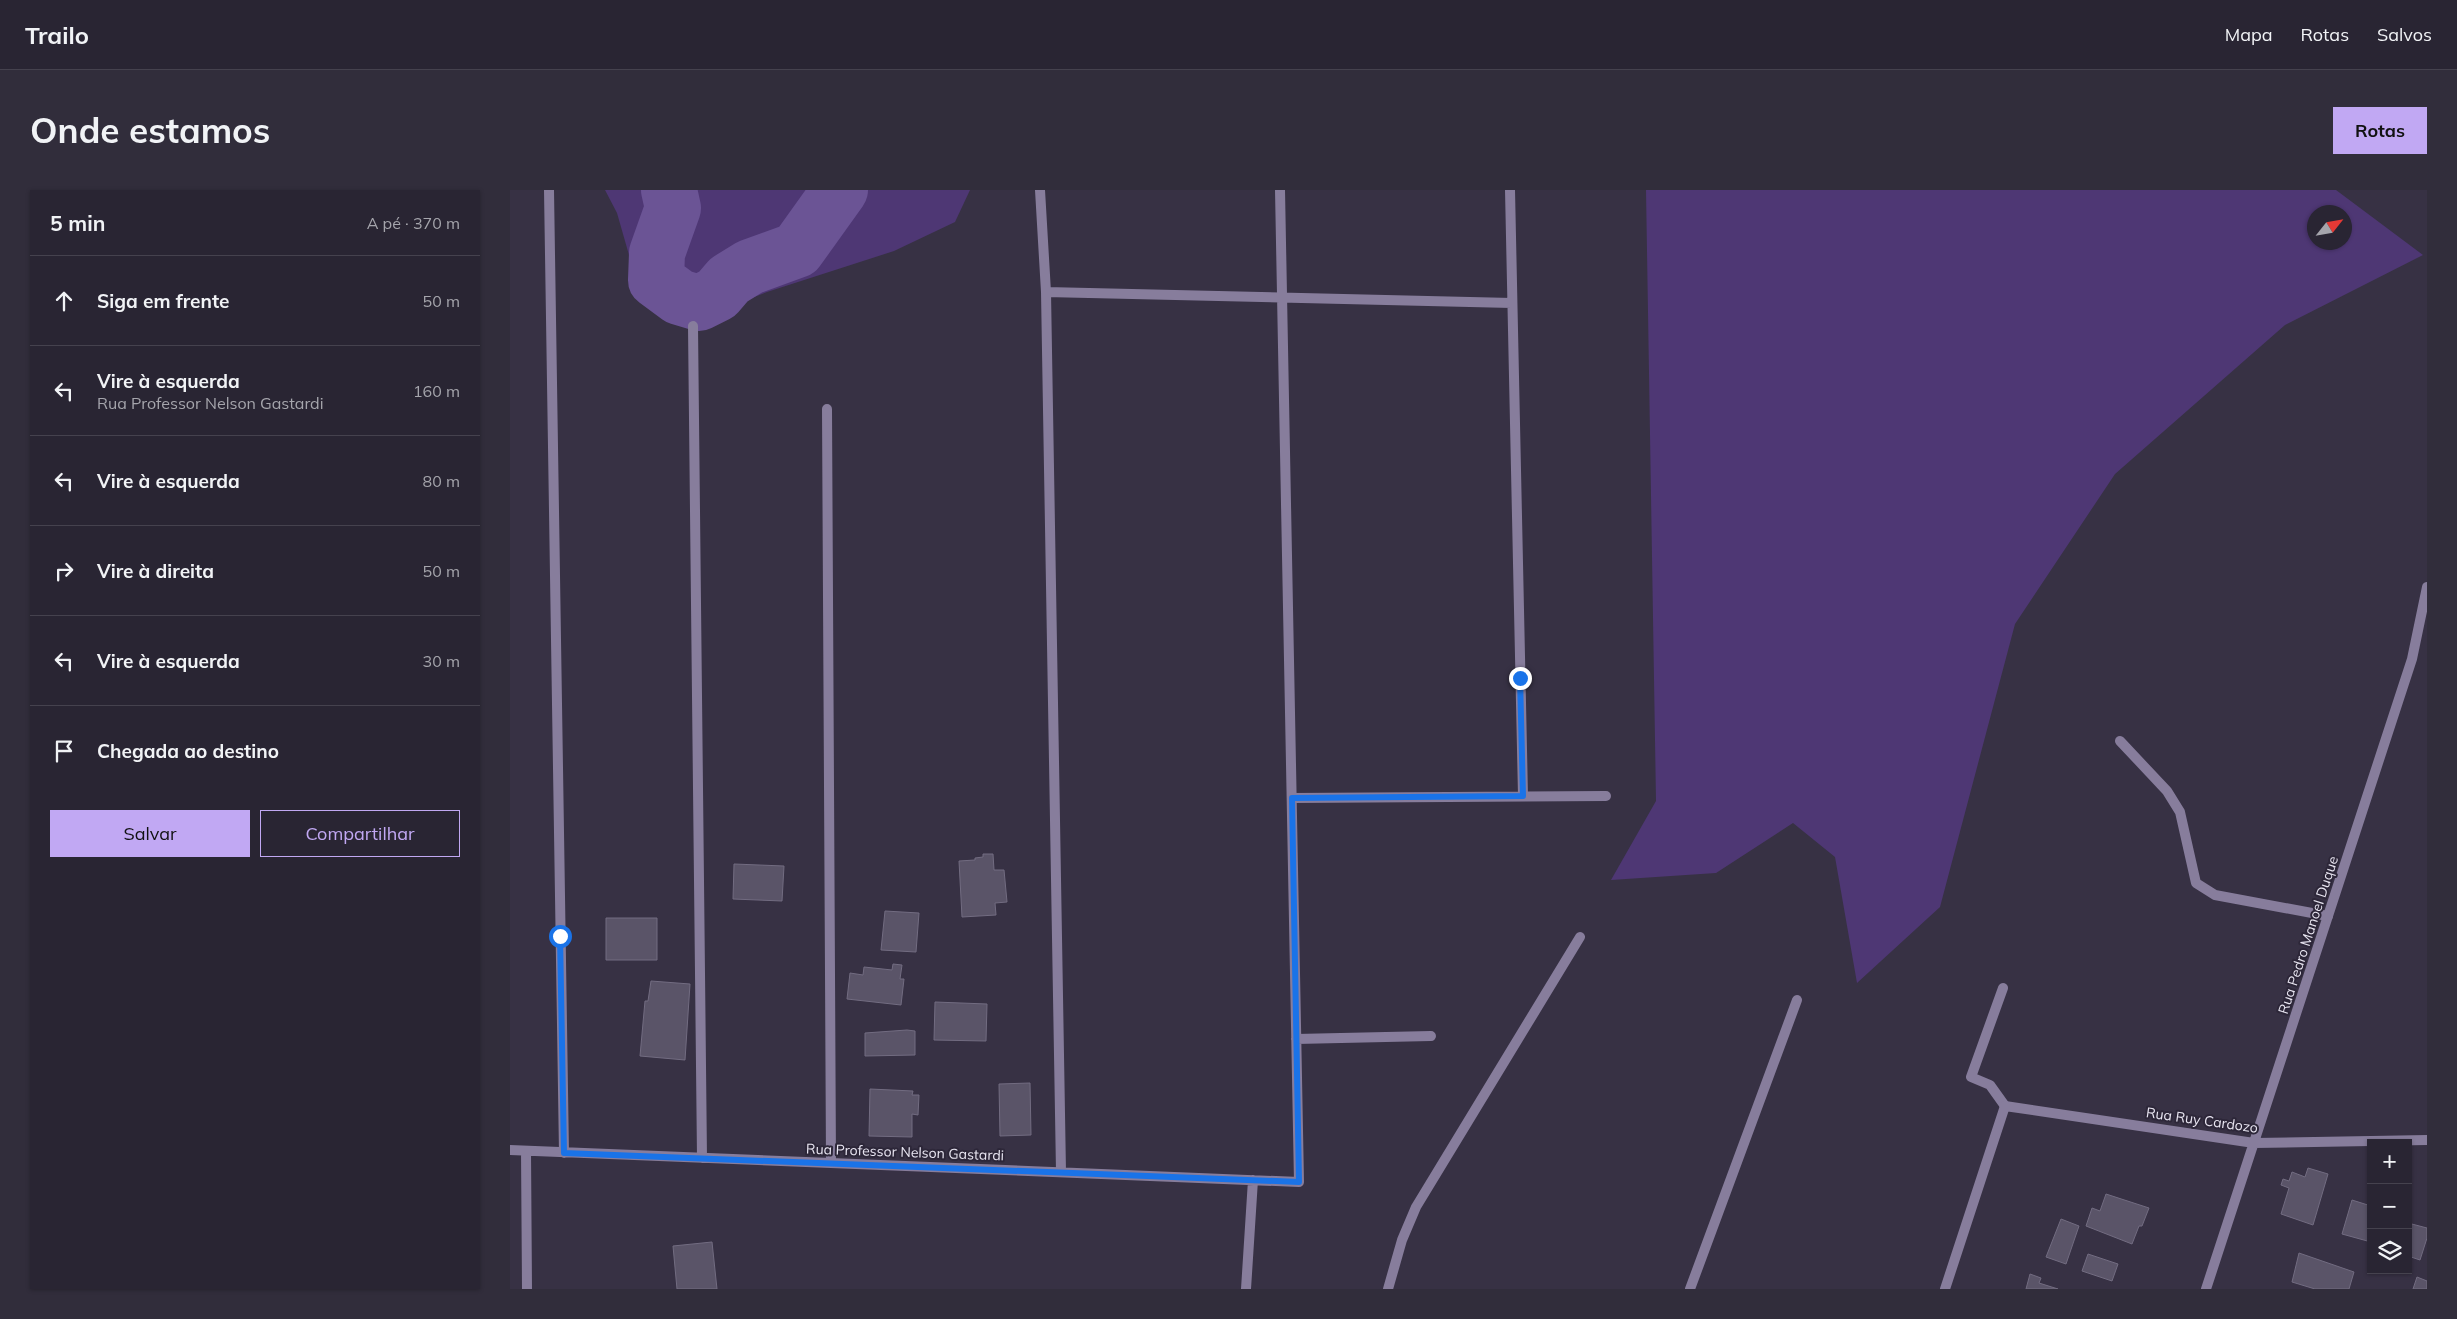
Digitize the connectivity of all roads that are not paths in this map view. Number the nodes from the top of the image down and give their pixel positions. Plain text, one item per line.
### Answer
1 (549, 190) edge
2 (1040, 190) edge
3 (1280, 190) edge
4 (1510, 190) edge
5 (1046, 292) junction
6 (1284, 298) junction
7 (1512, 303) junction
8 (694, 326) dead end
9 (827, 409) dead end
10 (2427, 587) edge
11 (2120, 742) dead end
12 (1523, 796) junction
13 (1606, 796) dead end
14 (1292, 798) junction
15 (2328, 916) junction
16 (1580, 937) dead end
17 (2003, 988) dead end
18 (1797, 1000) dead end
19 (1431, 1036) dead end
20 (1296, 1039) junction
21 (2005, 1106) junction
22 (2427, 1140) edge
23 (2254, 1143) junction
24 (510, 1150) edge
25 (526, 1151) junction
26 (564, 1153) junction
27 (702, 1158) junction
28 (831, 1163) junction
29 (1061, 1172) junction
30 (1253, 1180) junction
31 (527, 1289) edge
32 (1246, 1289) edge
33 (1388, 1289) edge
34 (1690, 1289) edge
35 (1945, 1289) edge
36 (2206, 1289) edge

1 - 26 street
2 - 5 street
3 - 6 street
4 - 7 street
5 - 6 street
5 - 29 street
6 - 7 street
6 - 14 street
7 - 12 street
8 - 27 street
9 - 28 street
10 - 15 street, Rua Pedro Manoel Duque
11 - 15 street
12 - 13 street
12 - 14 street
14 - 20 street
15 - 23 street, Rua Pedro Manoel Duque
16 - 33 street
17 - 21 street
18 - 34 street
19 - 20 street
20 - 30 street, Rua Professor Nelson Gastardi
21 - 23 street, Rua Ruy Cardozo
21 - 35 street
22 - 23 street, Rua Ruy Cardozo
23 - 36 street, Rua Pedro Manoel Duque
24 - 25 street, Rua Professor Nelson Gastardi
25 - 26 street, Rua Professor Nelson Gastardi
25 - 31 street
26 - 27 street, Rua Professor Nelson Gastardi
27 - 28 street, Rua Professor Nelson Gastardi
28 - 29 street, Rua Professor Nelson Gastardi
29 - 30 street, Rua Professor Nelson Gastardi
30 - 32 street

